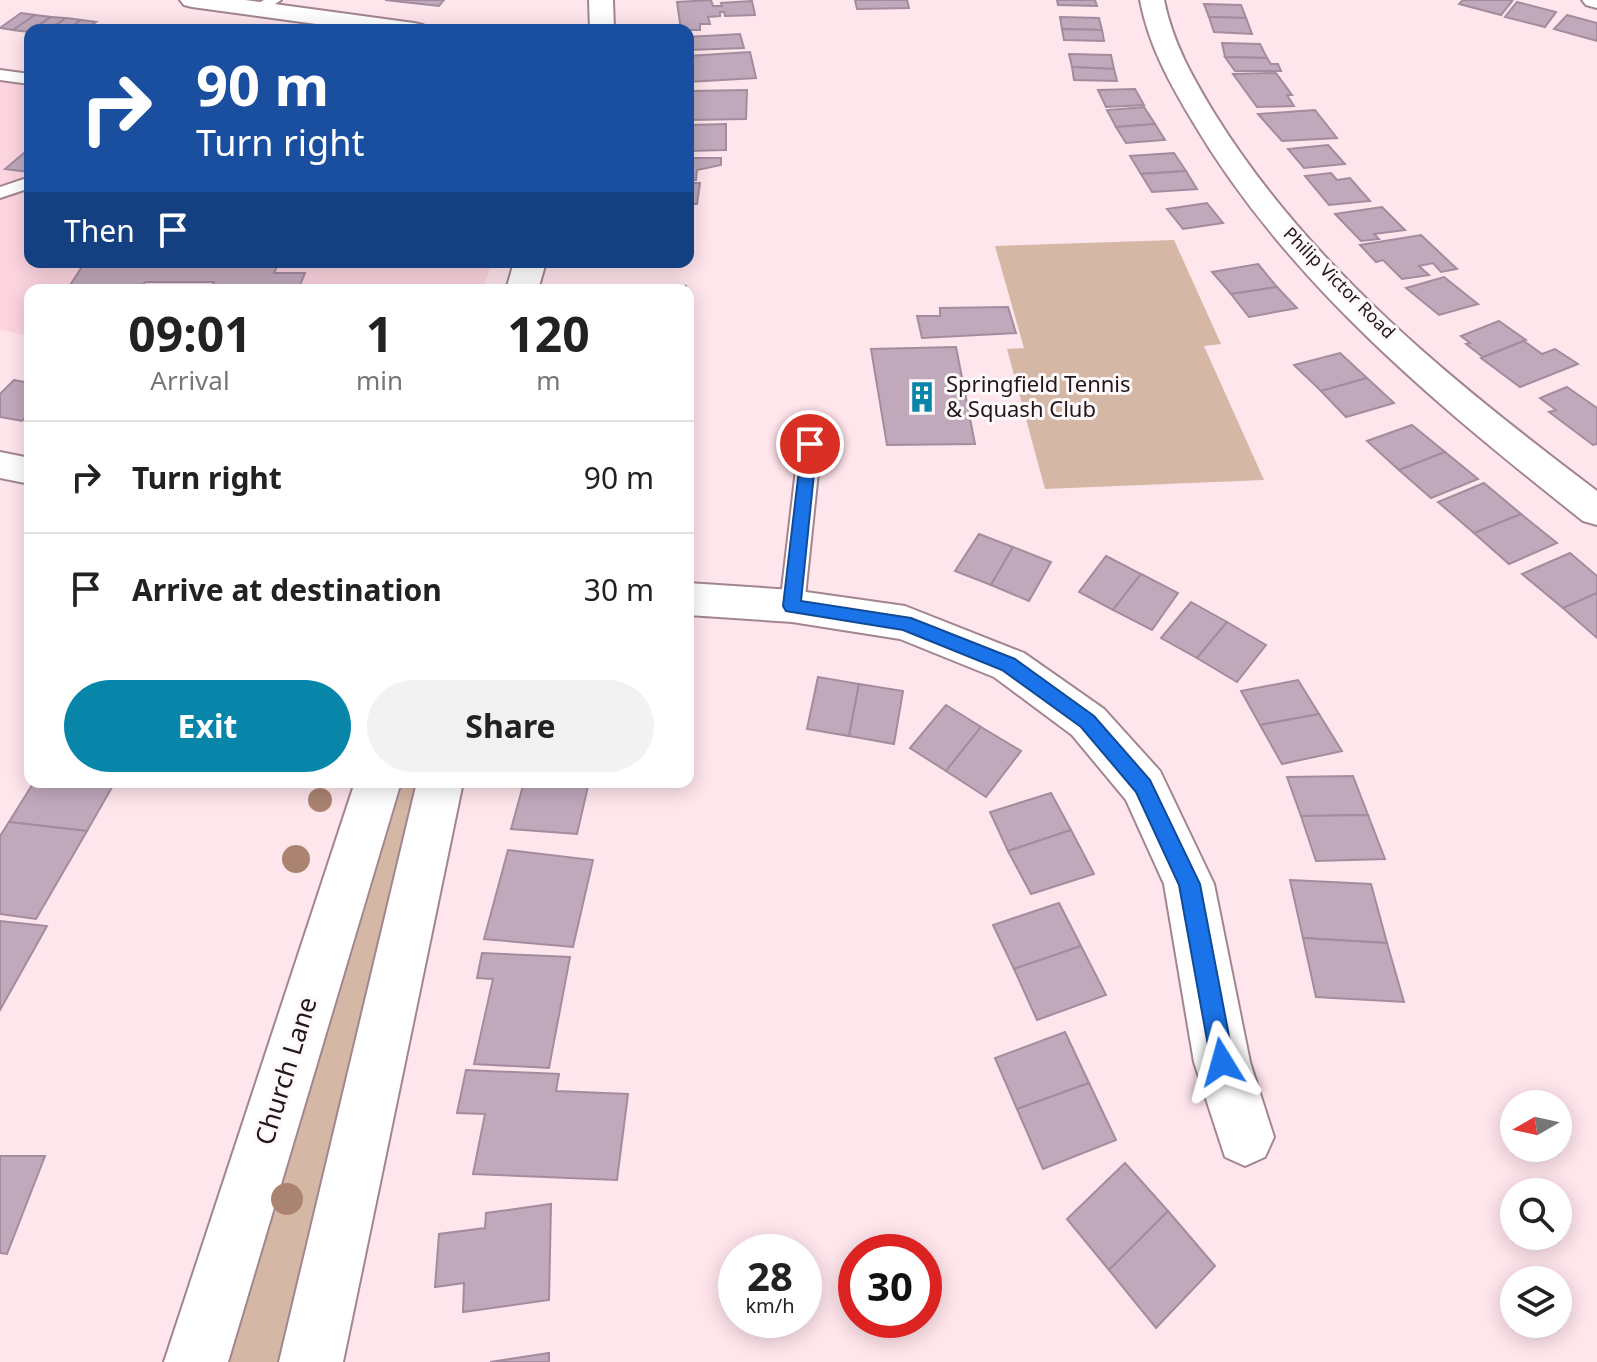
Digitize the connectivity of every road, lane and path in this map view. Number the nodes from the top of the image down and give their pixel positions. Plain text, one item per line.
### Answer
1 (192, 0) edge
2 (601, 0) edge
3 (1152, 0) edge
4 (266, 4) edge
5 (380, 24) edge
6 (602, 24) edge
7 (0, 75) edge
8 (24, 78) edge
9 (24, 184) edge
10 (1, 193) edge
11 (810, 444) dead end
12 (0, 465) edge
13 (24, 470) edge
14 (1597, 511) edge
15 (694, 599) edge
16 (792, 606) junction
17 (376, 788) edge
18 (439, 788) edge
19 (1245, 1137) dead end
20 (196, 1362) edge
21 (311, 1362) edge

1 - 4 street
2 - 6 street
3 - 14 street, Philip Victor Road
4 - 5 street
7 - 8 lane
9 - 10 lane
11 - 16 lane
12 - 13 street
15 - 16 street
16 - 19 street
17 - 20 street, Church Lane
18 - 21 street

